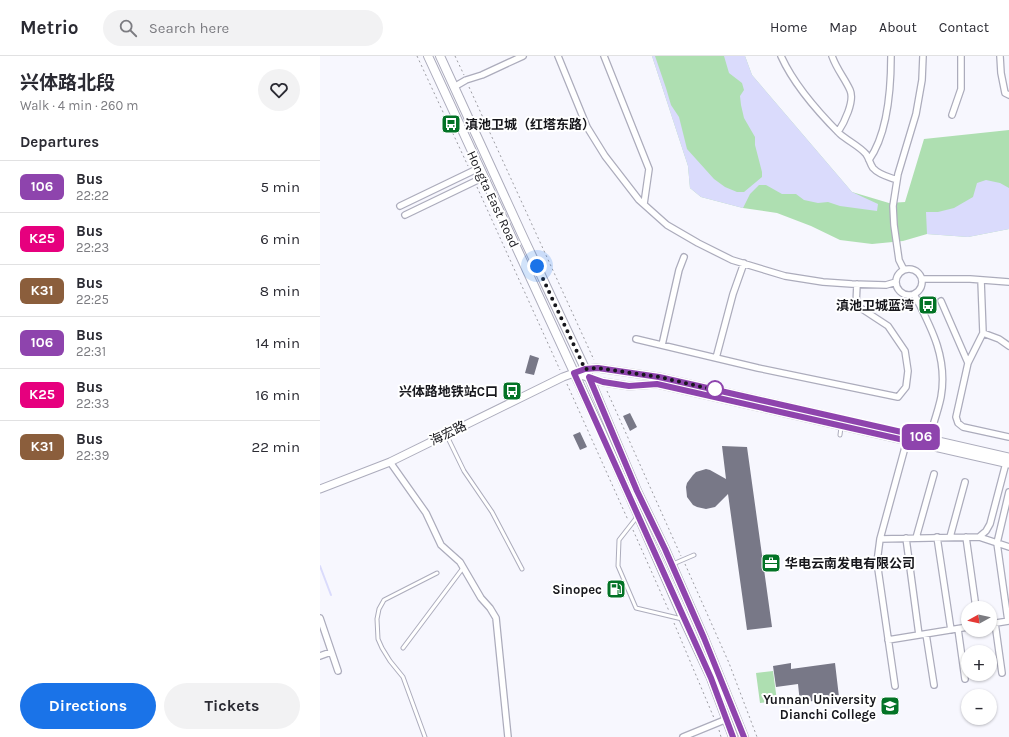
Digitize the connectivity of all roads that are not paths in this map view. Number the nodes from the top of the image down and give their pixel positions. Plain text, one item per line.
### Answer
1 (428, 56) edge
2 (440, 56) edge
3 (523, 56) edge
4 (558, 56) edge
5 (604, 56) edge
6 (781, 56) edge
7 (832, 56) edge
8 (891, 56) edge
9 (923, 56) edge
10 (962, 56) edge
11 (1000, 56) edge
12 (454, 87) junction
13 (1009, 95) edge
14 (952, 115) dead end
15 (838, 132) junction
16 (869, 160) junction
17 (479, 168) junction
18 (484, 178) junction
19 (897, 180) junction
20 (644, 204) junction
21 (400, 206) joint
22 (405, 215) joint
23 (684, 257) dead end
24 (744, 263) junction
25 (904, 270) junction
26 (922, 279) junction
27 (981, 280) junction
28 (896, 282) junction
29 (1009, 282) edge
30 (857, 284) junction
31 (914, 294) junction
32 (941, 301) dead end
33 (983, 333) junction
34 (636, 339) dead end
35 (662, 345) junction
36 (1009, 346) edge
37 (716, 358) junction
38 (968, 363) junction
39 (585, 369) junction
40 (574, 373) junction
41 (589, 377) junction
42 (842, 422) junction
43 (446, 434) junction
44 (840, 435) dead end
45 (1009, 436) edge
46 (907, 440) junction
47 (927, 442) junction
48 (1008, 461) edge
49 (390, 462) junction
50 (934, 474) dead end
51 (966, 482) dead end
52 (320, 489) edge
53 (1009, 492) edge
54 (638, 516) junction
55 (937, 537) junction
56 (950, 537) junction
57 (966, 537) junction
58 (979, 537) junction
59 (906, 538) junction
60 (916, 538) junction
61 (880, 539) junction
62 (996, 543) junction
63 (1009, 547) edge
64 (694, 555) dead end
65 (672, 565) junction
66 (464, 567) junction
67 (522, 569) dead end
68 (437, 573) dead end
69 (975, 601) edge
70 (320, 618) edge
71 (684, 620) junction
72 (1009, 621) edge
73 (997, 622) edge
74 (961, 628) edge
75 (958, 629) junction
76 (951, 630) junction
77 (926, 634) junction
78 (919, 635) junction
79 (996, 637) edge
80 (888, 640) junction
81 (403, 648) dead end
82 (961, 650) edge
83 (331, 652) junction
84 (320, 656) edge
85 (338, 671) dead end
86 (1002, 673) dead end
87 (934, 685) dead end
88 (895, 686) dead end
89 (727, 719) junction
90 (425, 737) edge
91 (508, 737) edge
92 (683, 737) edge
93 (733, 737) edge
94 (744, 737) edge

1 - 17 main road, Hongta East Road
2 - 12 main road, Hongta East Road
3 - 12 street
4 - 20 street
5 - 20 street
6 - 15 street
7 - 15 street
8 - 16 street
9 - 19 street
10 - 14 street
11 - 13 street
12 - 39 main road, Hongta East Road
15 - 16 street
16 - 19 street
17 - 18 main road, Hongta East Road
17 - 21 street
18 - 22 street
18 - 40 main road, Hongta East Road
19 - 25 street
20 - 24 street
21 - 22 lane
23 - 35 street
24 - 30 street
24 - 37 street
25 - 26 street
25 - 28 street
26 - 27 street
26 - 31 street
27 - 29 street
27 - 33 street
28 - 30 street
28 - 31 street
30 - 37 street
31 - 47 street
32 - 38 street
33 - 36 street
33 - 38 street
34 - 35 street
35 - 37 street
38 - 45 street
39 - 40 street, 海宏路
39 - 41 main road, Hongta East Road
39 - 42 street, 海宏路
40 - 41 street
40 - 43 street, 海宏路
40 - 54 main road, Hongta East Road
41 - 42 street
41 - 65 main road, Hongta East Road
42 - 44 lane
42 - 46 street
42 - 47 street
43 - 49 street, 海宏路
43 - 67 lane
46 - 47 street
46 - 61 street
47 - 48 street
48 - 58 street
49 - 52 street, 海宏路
49 - 66 street
50 - 60 street
51 - 56 street
53 - 62 street
54 - 71 main road, Hongta East Road
54 - 71 lane
55 - 56 street
55 - 60 street
55 - 76 street
56 - 57 street
57 - 58 street
57 - 69 street
58 - 62 street
59 - 60 street
59 - 61 street
59 - 78 street
61 - 80 street
62 - 63 street
62 - 72 street
64 - 65 lane
65 - 94 main road, Hongta East Road
66 - 81 lane
66 - 91 street
68 - 90 lane
70 - 83 street
71 - 89 main road, Hongta East Road
72 - 73 street
74 - 75 street
75 - 76 street
75 - 82 street
76 - 77 street
77 - 78 street
77 - 87 street
78 - 80 street
79 - 86 street
80 - 88 street
83 - 84 street
83 - 85 street
89 - 92 street
89 - 93 main road, Hongta East Road

